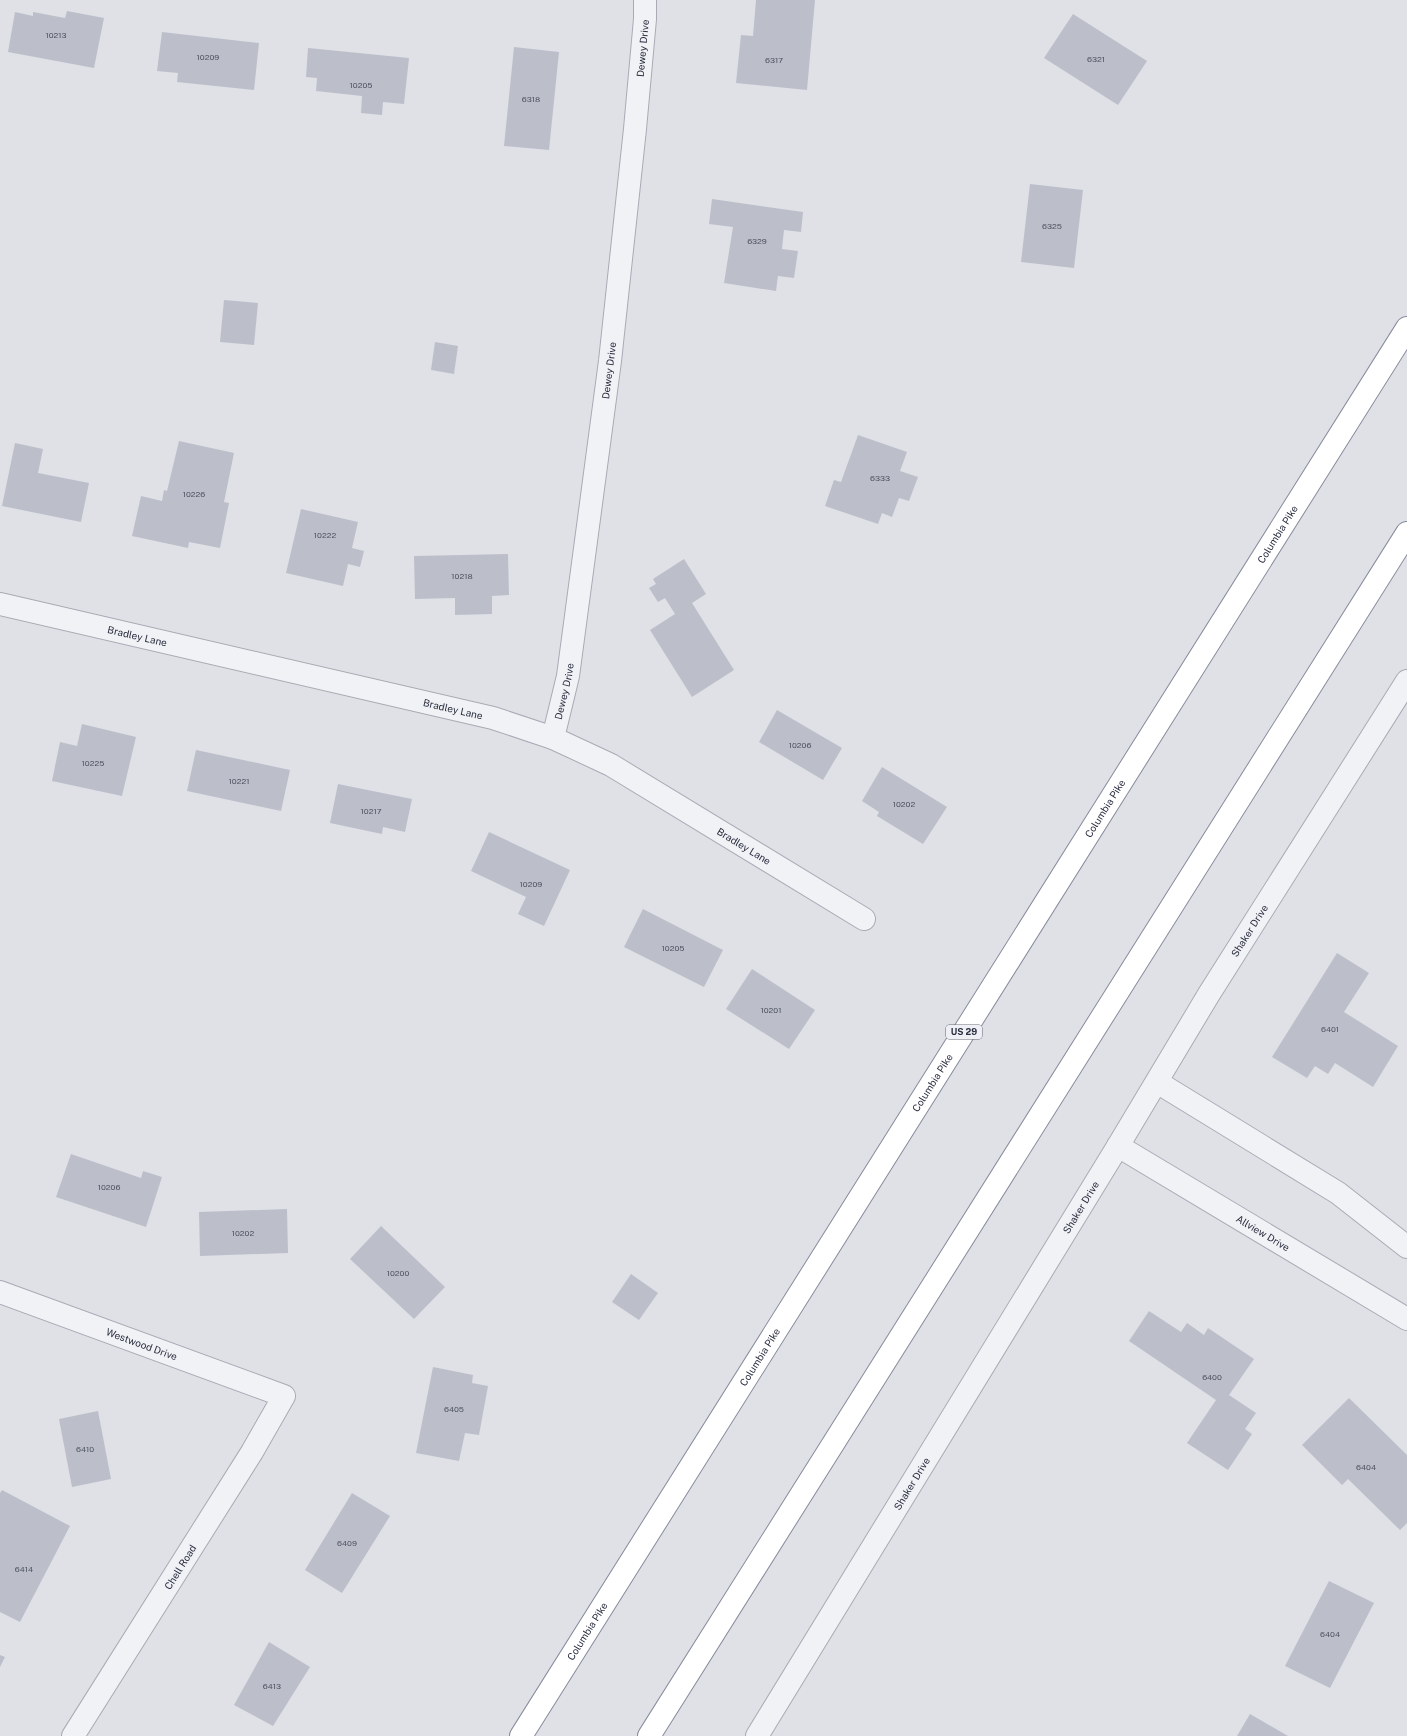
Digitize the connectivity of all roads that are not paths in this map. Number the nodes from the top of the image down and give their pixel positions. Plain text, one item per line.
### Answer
1 (645, 0) edge
2 (1407, 328) edge
3 (1407, 533) edge
4 (0, 604) edge
5 (1407, 681) edge
6 (553, 738) junction
7 (864, 919) dead end
8 (1157, 1082) junction
9 (1118, 1146) junction
10 (1407, 1247) edge
11 (0, 1292) edge
12 (1407, 1319) edge
13 (284, 1396) joint
14 (73, 1736) edge
15 (521, 1736) edge
16 (649, 1736) edge
17 (757, 1736) edge

1 - 6 street, Dewey Drive
2 - 15 highway, Columbia Pike / US 29
3 - 16 highway
4 - 6 street, Bradley Lane
5 - 8 street, Shaker Drive
6 - 7 street, Bradley Lane
8 - 9 street, Shaker Drive
8 - 10 street
9 - 12 street, Allview Drive
9 - 17 street, Shaker Drive
11 - 13 street, Westwood Drive
13 - 14 street, Chell Road

